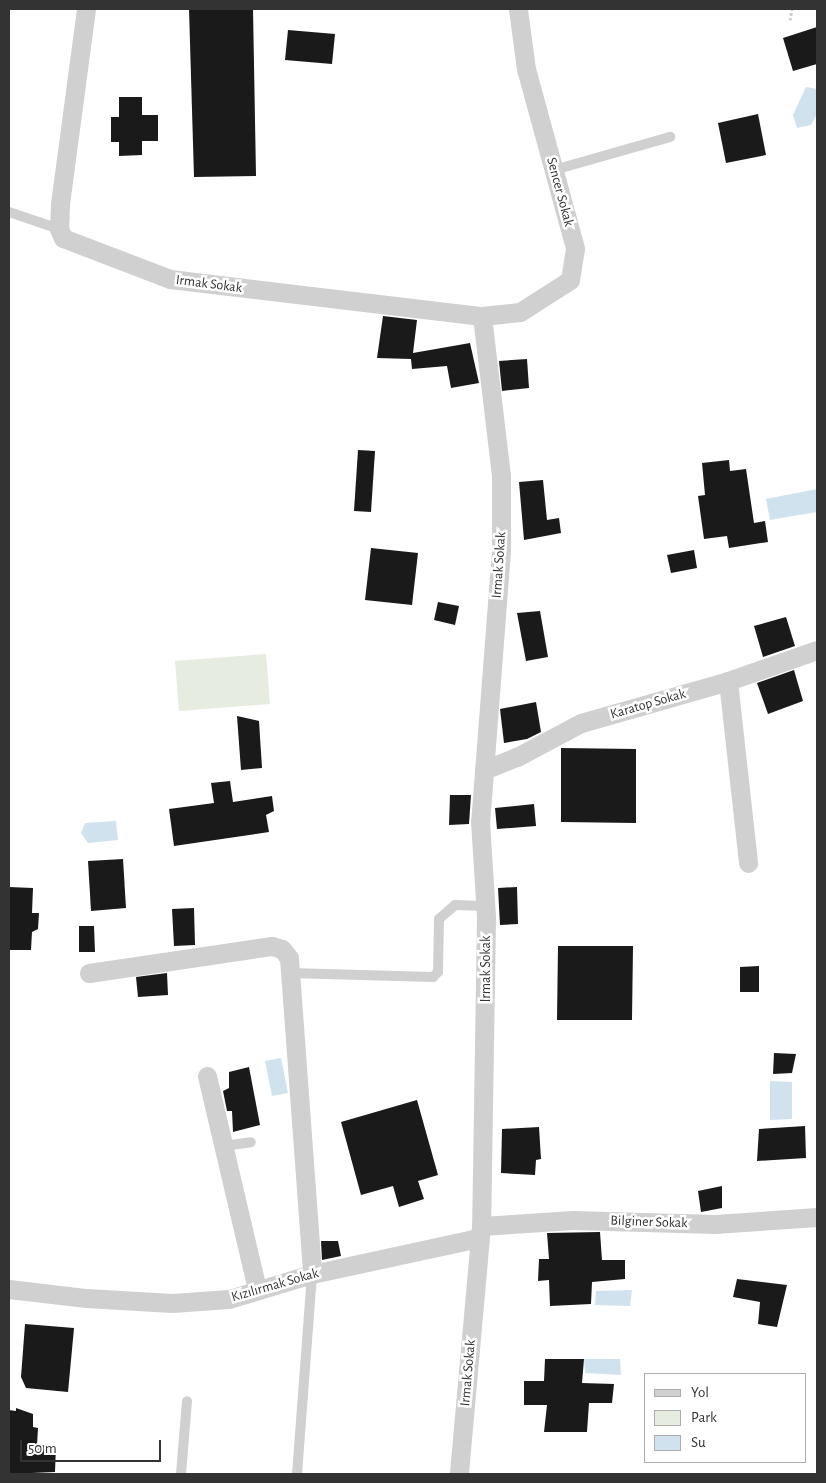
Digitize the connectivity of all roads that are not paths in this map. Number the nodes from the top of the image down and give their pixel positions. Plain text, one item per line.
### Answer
1 (86, 9) edge
2 (518, 9) edge
3 (670, 138) dead end
4 (554, 170) junction
5 (9, 212) edge
6 (59, 229) junction
7 (482, 316) junction
8 (817, 650) edge
9 (728, 681) junction
10 (484, 770) junction
11 (748, 862) dead end
12 (486, 906) junction
13 (90, 973) dead end
14 (290, 973) junction
15 (207, 1076) dead end
16 (251, 1142) dead end
17 (224, 1146) junction
18 (817, 1217) edge
19 (480, 1232) junction
20 (312, 1274) junction
21 (9, 1290) edge
22 (257, 1290) junction
23 (187, 1401) dead end
24 (181, 1474) edge
25 (297, 1474) edge
26 (459, 1474) edge

1 - 6 street
2 - 4 street, Sencer Sokak
3 - 4 lane
4 - 7 street, Sencer Sokak
5 - 6 lane
6 - 7 street, Irmak Sokak
7 - 10 street, Irmak Sokak
8 - 9 street, Karatop Sokak
9 - 10 street, Karatop Sokak
9 - 11 street
10 - 12 street, Irmak Sokak
12 - 14 lane
12 - 19 street, Irmak Sokak
13 - 14 street
14 - 20 street
15 - 17 street
16 - 17 lane
17 - 22 street
18 - 19 street, Bilginer Sokak
19 - 20 street, Kızılırmak Sokak
19 - 26 street, Irmak Sokak
20 - 22 street, Kızılırmak Sokak
20 - 25 lane
21 - 22 street, Kızılırmak Sokak
23 - 24 lane

